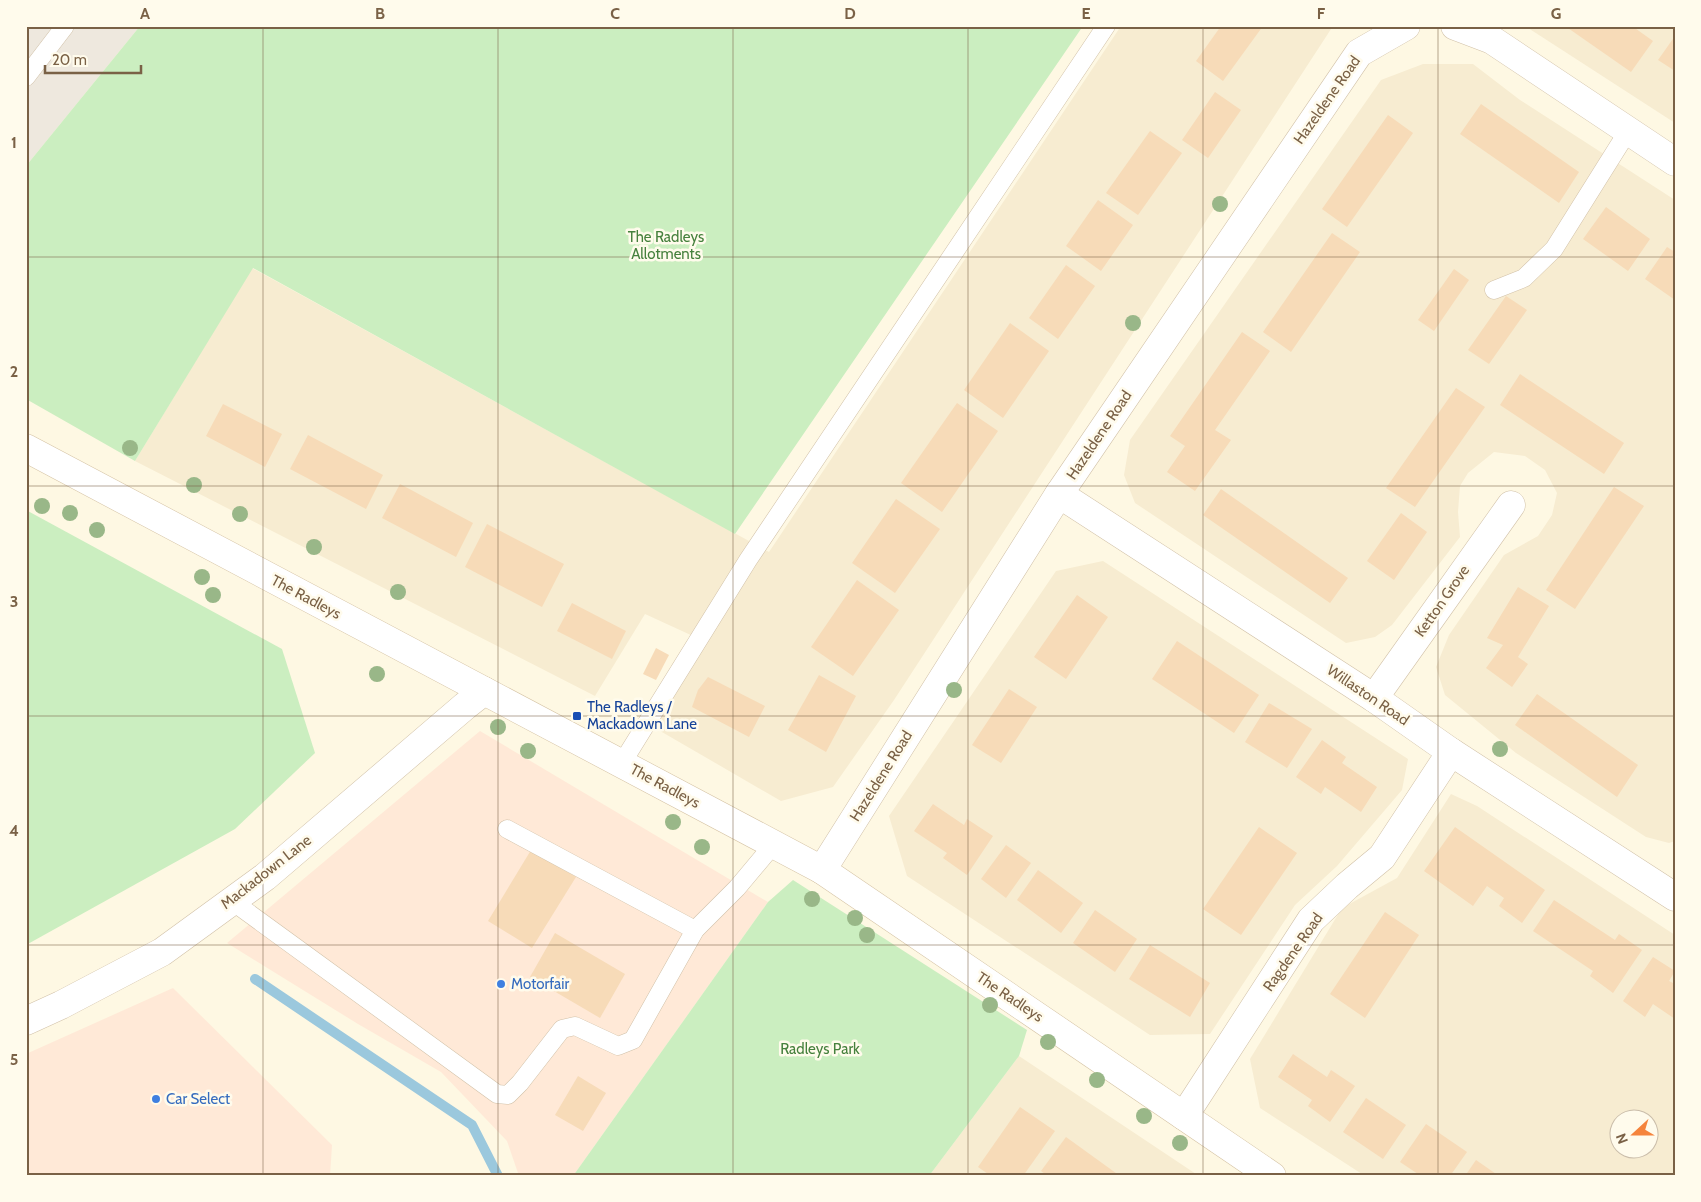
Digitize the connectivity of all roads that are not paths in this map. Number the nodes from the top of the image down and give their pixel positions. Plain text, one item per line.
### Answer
1 (65, 26) edge
2 (1106, 26) edge
3 (1406, 26) edge
4 (1455, 26) edge
5 (26, 76) edge
6 (1628, 131) junction
7 (1675, 162) edge
8 (1494, 290) dead end
9 (26, 448) edge
10 (1059, 494) junction
11 (1511, 505) dead end
12 (484, 691) junction
13 (1374, 698) junction
14 (1451, 752) junction
15 (622, 763) junction
16 (507, 829) dead end
17 (773, 845) junction
18 (822, 870) junction
19 (1675, 897) edge
20 (232, 901) junction
21 (696, 930) junction
22 (26, 1021) edge
23 (1184, 1116) junction
24 (1272, 1176) edge

1 - 5 lane
2 - 15 lane
3 - 10 street, Hazeldene Road
4 - 6 street
6 - 7 street
6 - 8 lane
9 - 12 street, The Radleys
10 - 13 street, Willaston Road
10 - 18 street, Hazeldene Road
11 - 13 street, Ketton Grove
12 - 15 street, The Radleys
12 - 20 street, Mackadown Lane
13 - 14 street, Willaston Road
14 - 19 street, Willaston Road
14 - 23 street, Ragdene Road
15 - 17 street, The Radleys
16 - 21 lane
17 - 18 street, The Radleys
17 - 21 lane
18 - 23 street, The Radleys
20 - 21 lane
20 - 22 street, Mackadown Lane
23 - 24 street, The Radleys

